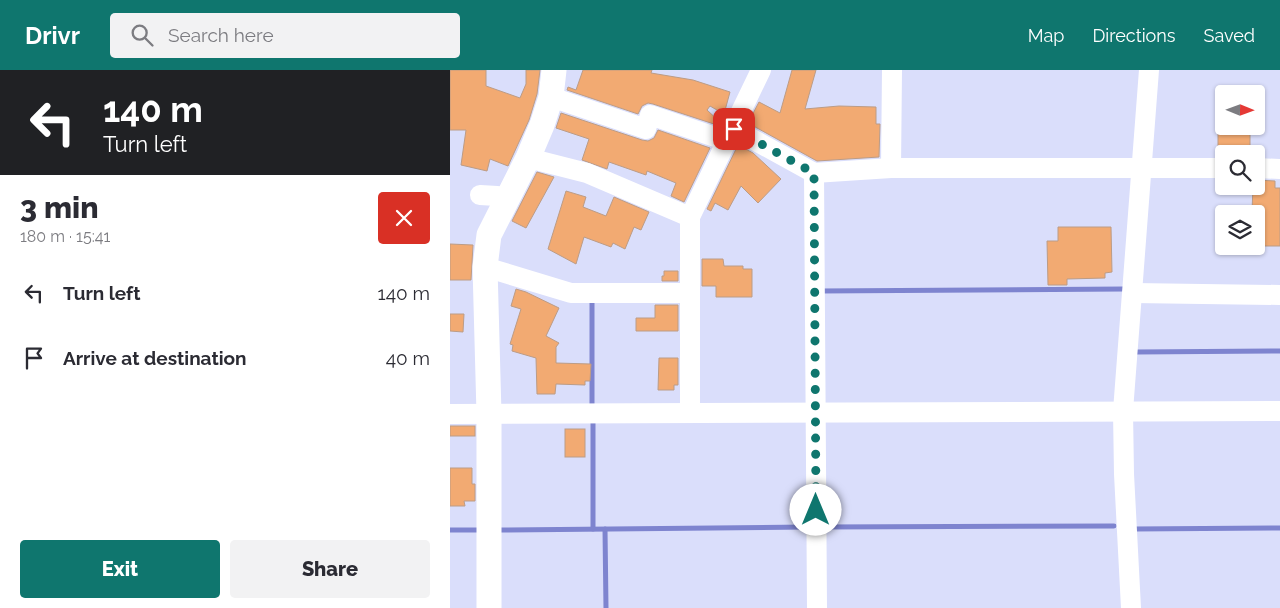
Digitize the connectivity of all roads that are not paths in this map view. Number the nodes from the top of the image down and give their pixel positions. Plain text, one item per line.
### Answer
1 (554, 70) edge
2 (761, 70) edge
3 (892, 70) edge
4 (1149, 70) edge
5 (552, 97) junction
6 (730, 135) junction
7 (528, 158) junction
8 (891, 168) junction
9 (1142, 168) junction
10 (1215, 168) edge
11 (1265, 168) edge
12 (1280, 169) edge
13 (814, 173) junction
14 (480, 195) dead end
15 (505, 200) junction
16 (690, 216) junction
17 (485, 267) junction
18 (690, 293) junction
19 (1132, 293) junction
20 (1280, 294) edge
21 (1123, 411) junction
22 (1280, 411) edge
23 (690, 412) junction
24 (815, 413) junction
25 (450, 414) edge
26 (489, 414) junction
27 (489, 608) edge
28 (817, 608) edge
29 (1130, 608) edge

1 - 5 street
2 - 6 street
3 - 8 street
4 - 9 street
5 - 6 street
5 - 7 street
6 - 13 street
6 - 16 street
7 - 15 street
7 - 16 street
8 - 9 street
8 - 13 street
9 - 10 street
9 - 19 street
11 - 12 street
13 - 24 street
14 - 15 street
15 - 17 street
16 - 18 street
17 - 18 street
17 - 26 street
18 - 23 street
19 - 20 street
19 - 21 street
21 - 22 street
21 - 24 street
21 - 29 street
23 - 24 street
23 - 26 street
24 - 28 street
25 - 26 street
26 - 27 street

